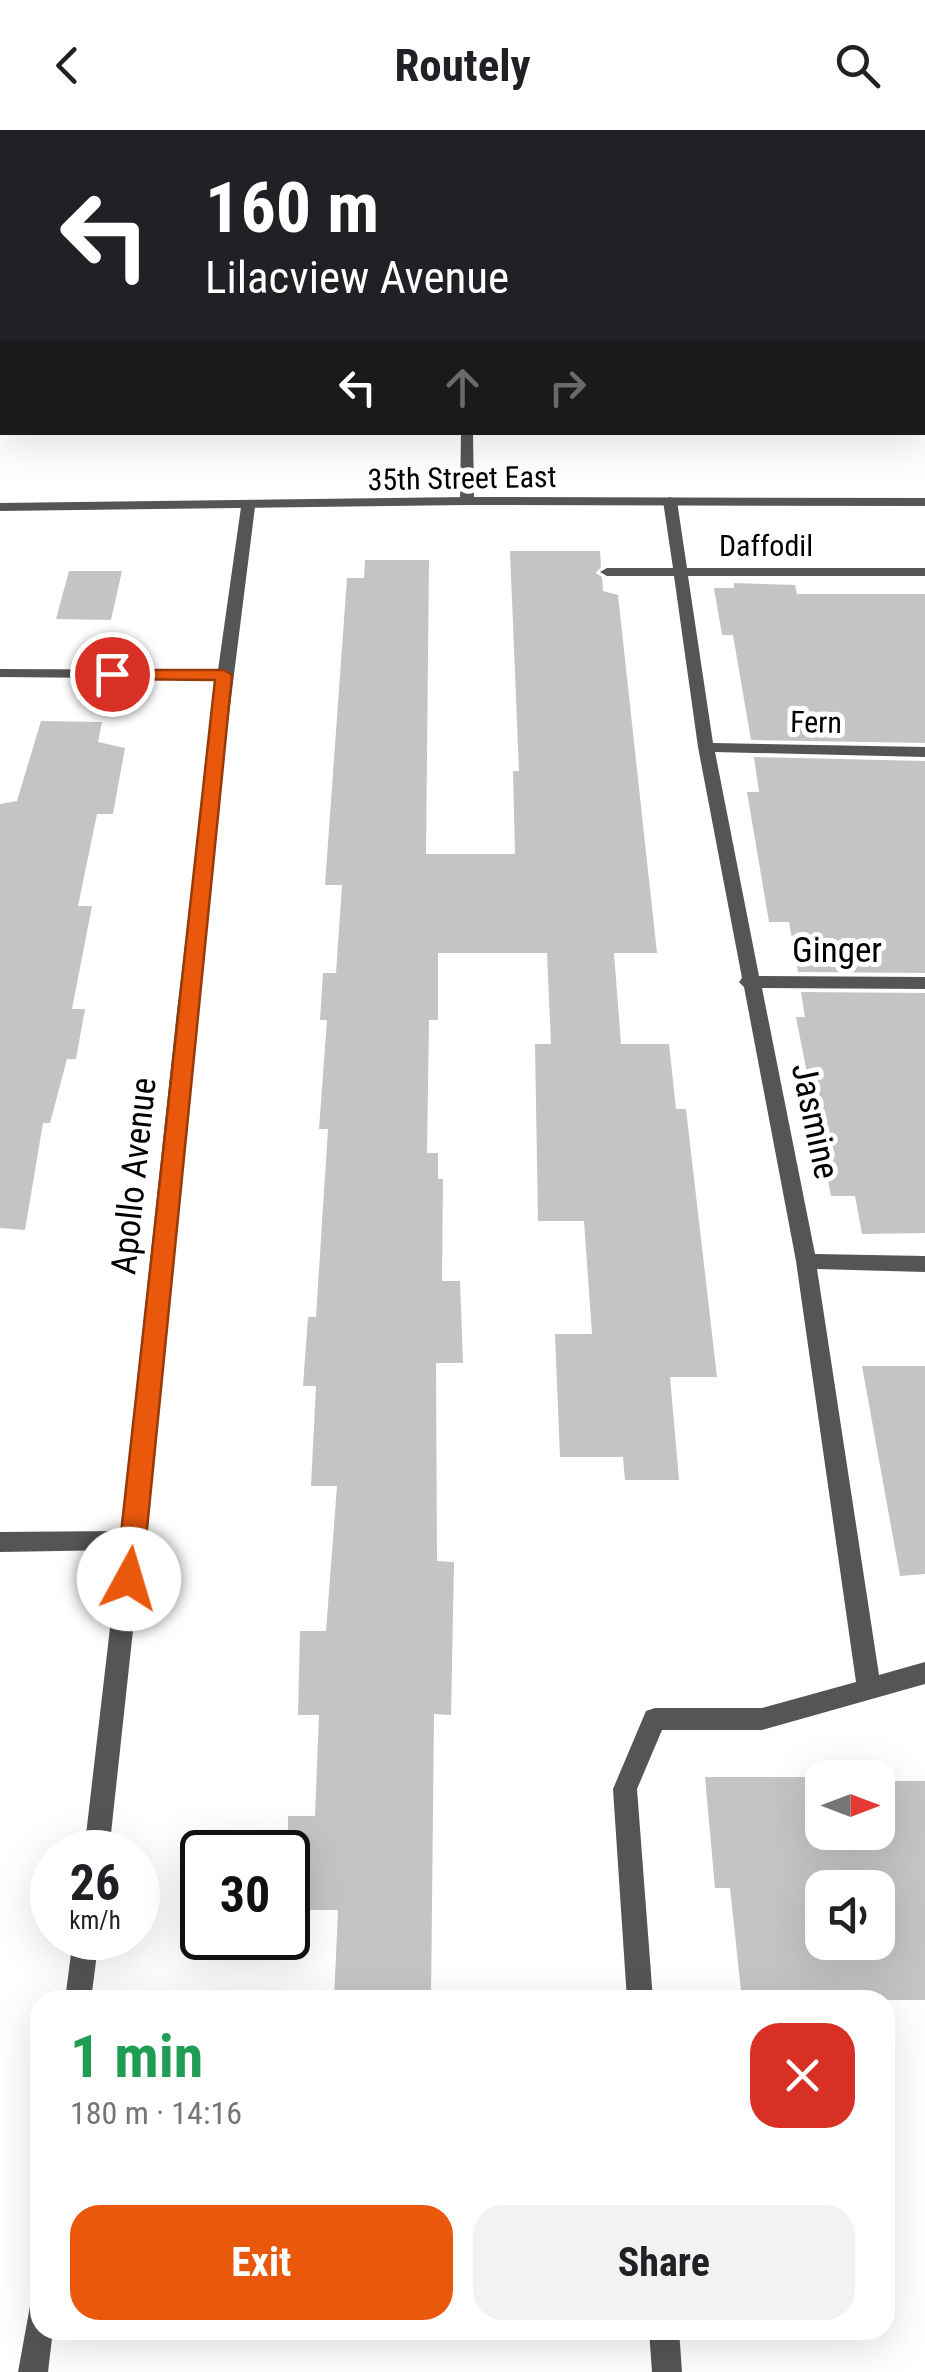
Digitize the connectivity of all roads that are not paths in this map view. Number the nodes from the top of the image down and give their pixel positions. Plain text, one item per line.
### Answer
1 (467, 435) edge
2 (467, 501) junction
3 (670, 502) junction
4 (925, 502) edge
5 (0, 507) edge
6 (248, 507) junction
7 (608, 572) dead end
8 (678, 572) junction
9 (925, 572) edge
10 (0, 673) edge
11 (224, 675) junction
12 (706, 748) junction
13 (925, 752) edge
14 (748, 982) junction
15 (925, 983) edge
16 (806, 1261) junction
17 (925, 1264) edge
18 (134, 1540) junction
19 (0, 1542) edge
20 (925, 1672) edge
21 (869, 1686) junction
22 (99, 1830) edge
23 (83, 1960) edge
24 (79, 1990) edge
25 (639, 1990) edge
26 (37, 2340) edge
27 (665, 2340) edge
28 (33, 2372) edge
29 (667, 2372) edge

1 - 2 street
2 - 3 street, 35th Street East
2 - 6 street, 35th Street East
3 - 4 street, 35th Street East
3 - 8 street, Jasmine
5 - 6 street, 35th Street East
6 - 11 street, Apollo Avenue
7 - 8 street, Daffodil
8 - 9 street, Daffodil
8 - 12 street, Jasmine
10 - 11 street
11 - 18 street, Apollo Avenue
12 - 13 street, Fern
12 - 14 street, Jasmine
14 - 15 street, Ginger
14 - 16 street, Jasmine
16 - 17 street
16 - 21 street, Jasmine
18 - 19 street
18 - 22 street, Apollo Avenue
20 - 21 street
21 - 25 street
23 - 24 street
26 - 28 street
27 - 29 street

